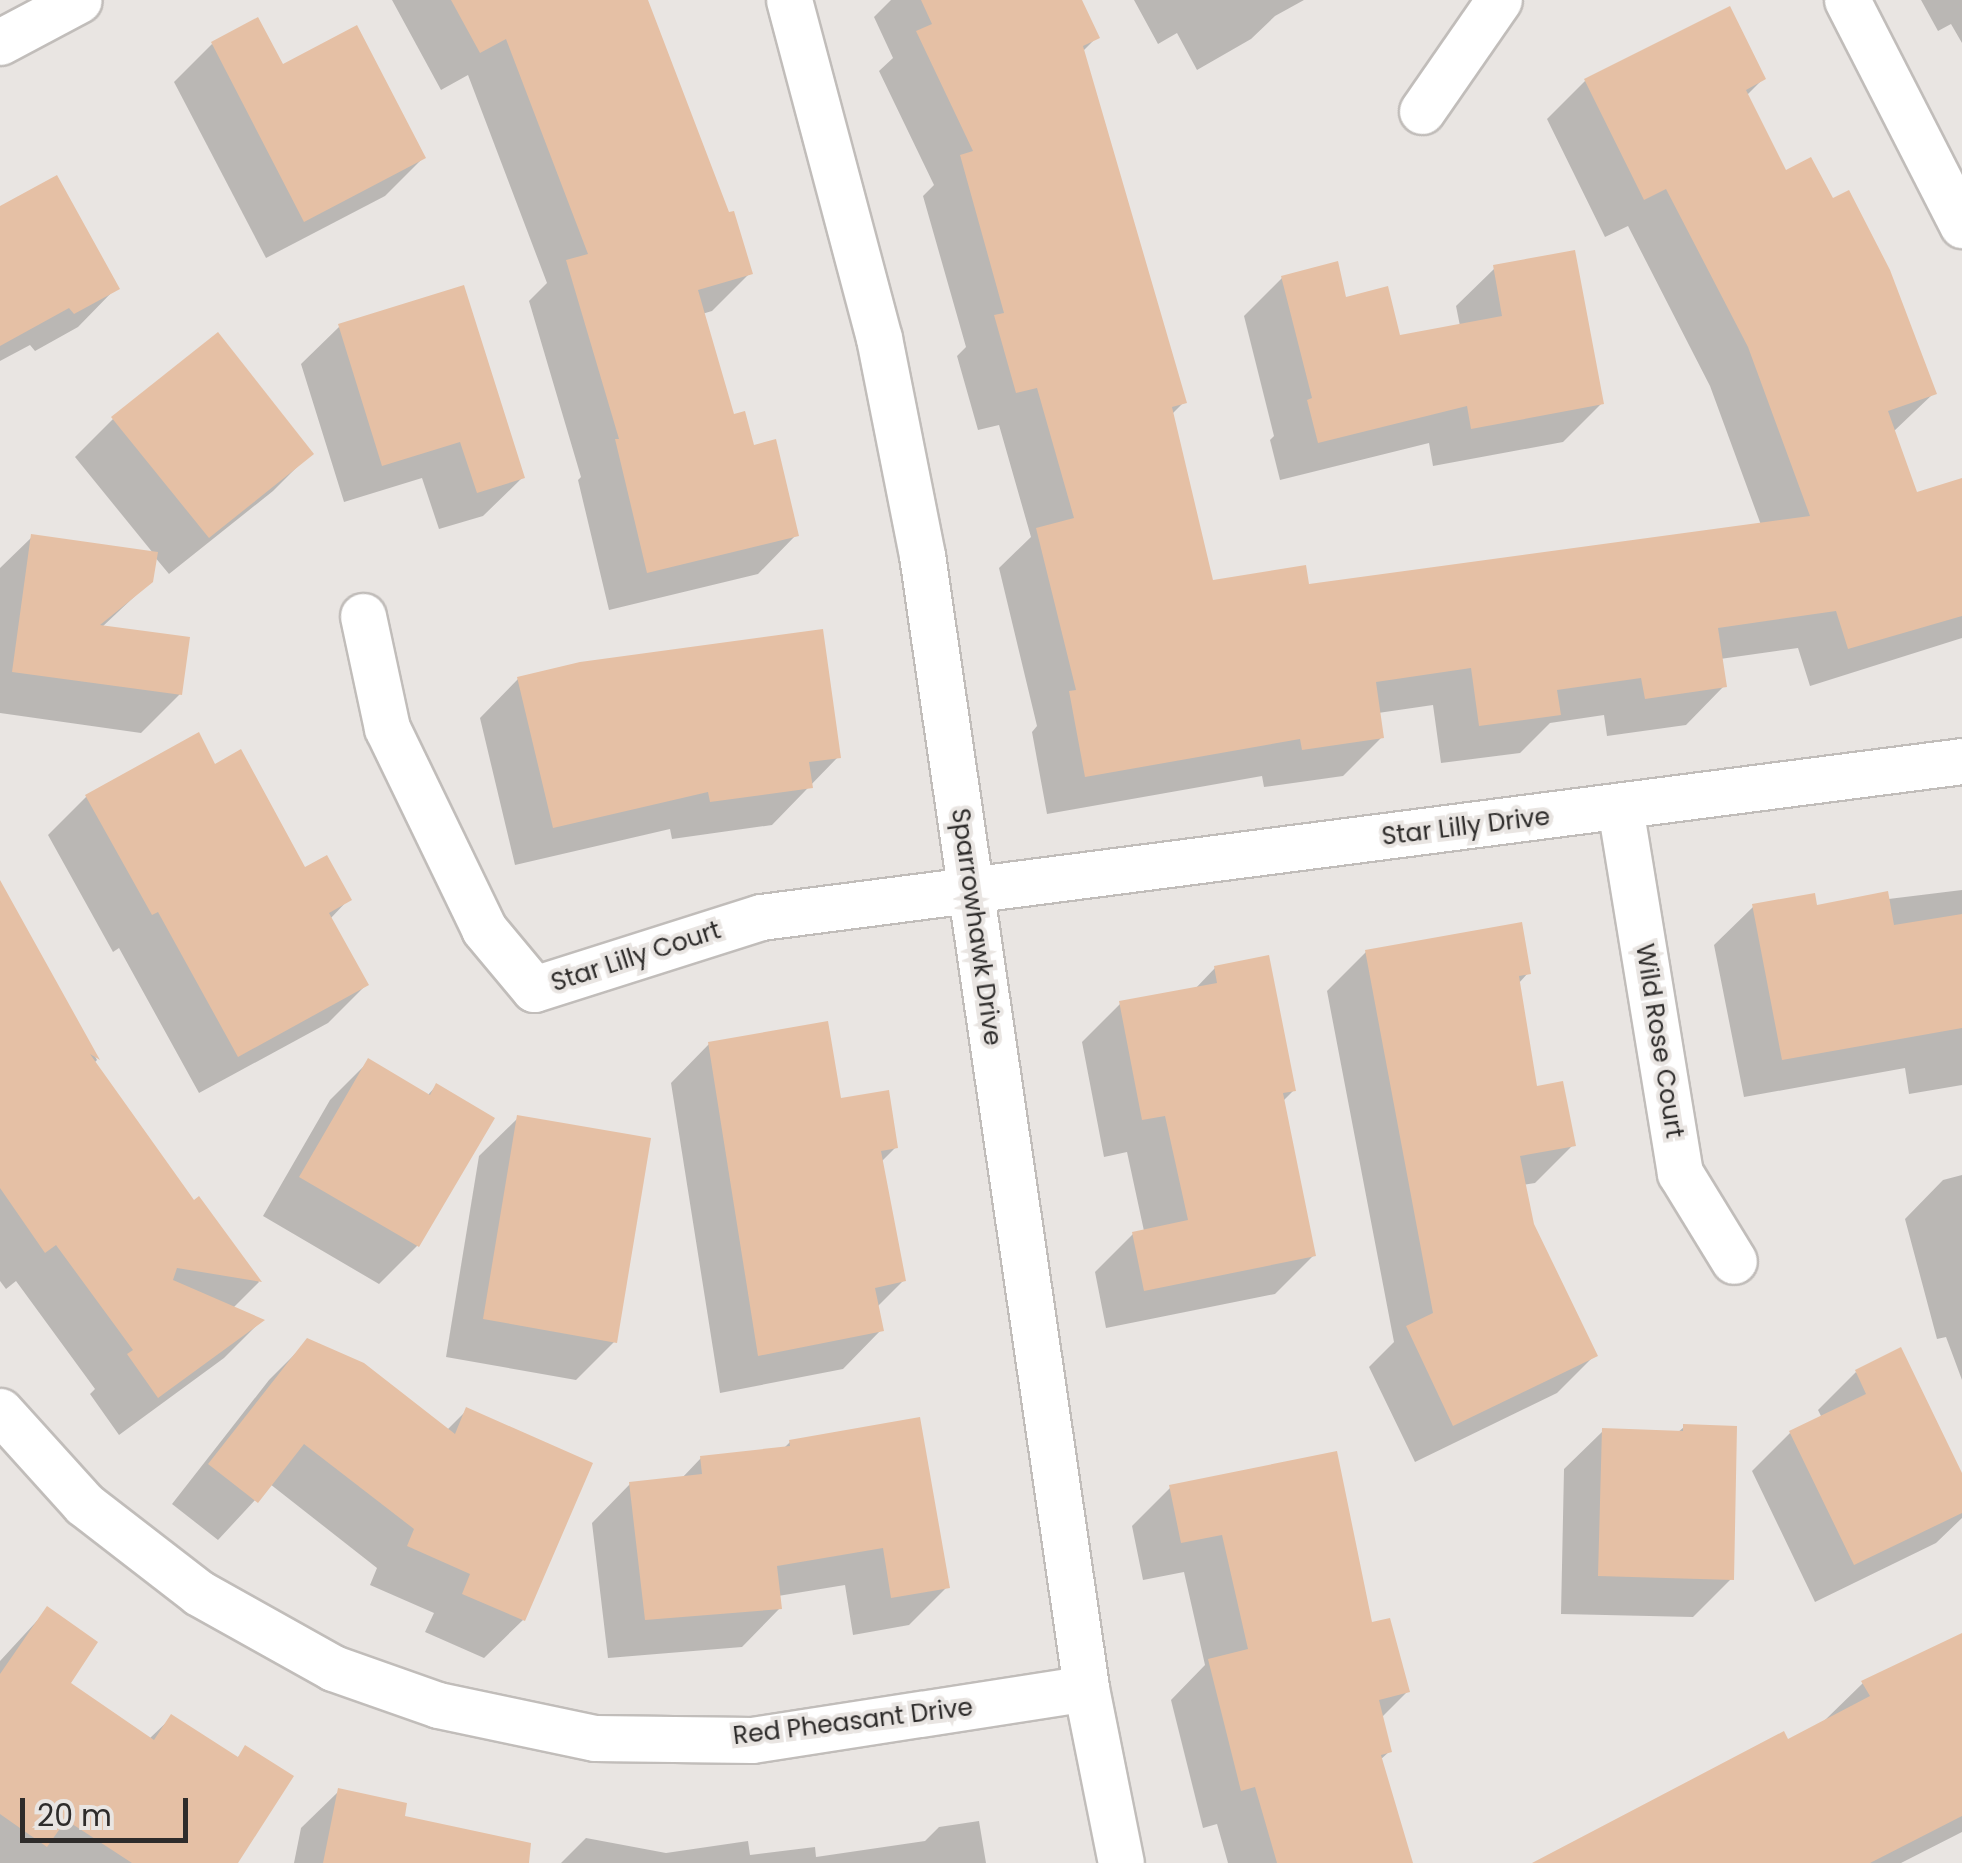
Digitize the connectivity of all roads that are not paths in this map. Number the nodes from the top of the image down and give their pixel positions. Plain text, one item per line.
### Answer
1 (79, 0) edge
2 (789, 0) edge
3 (1500, 0) edge
4 (1846, 0) edge
5 (0, 42) edge
6 (1422, 111) dead end
7 (1962, 224) edge
8 (362, 616) dead end
9 (1962, 760) edge
10 (1620, 807) junction
11 (970, 890) junction
12 (1734, 1261) dead end
13 (0, 1411) edge
14 (1086, 1688) junction
15 (1122, 1863) edge

1 - 5 street
2 - 11 street, Sparrowhawk Drive
3 - 6 street
4 - 7 street
8 - 11 street, Star Lilly Court
9 - 10 street, Star Lilly Drive
10 - 11 street, Star Lilly Drive
10 - 12 street, Wild Rose Court
11 - 14 street, Sparrowhawk Drive
13 - 14 street, Red Pheasant Drive
14 - 15 street, Sparrowhawk Drive

